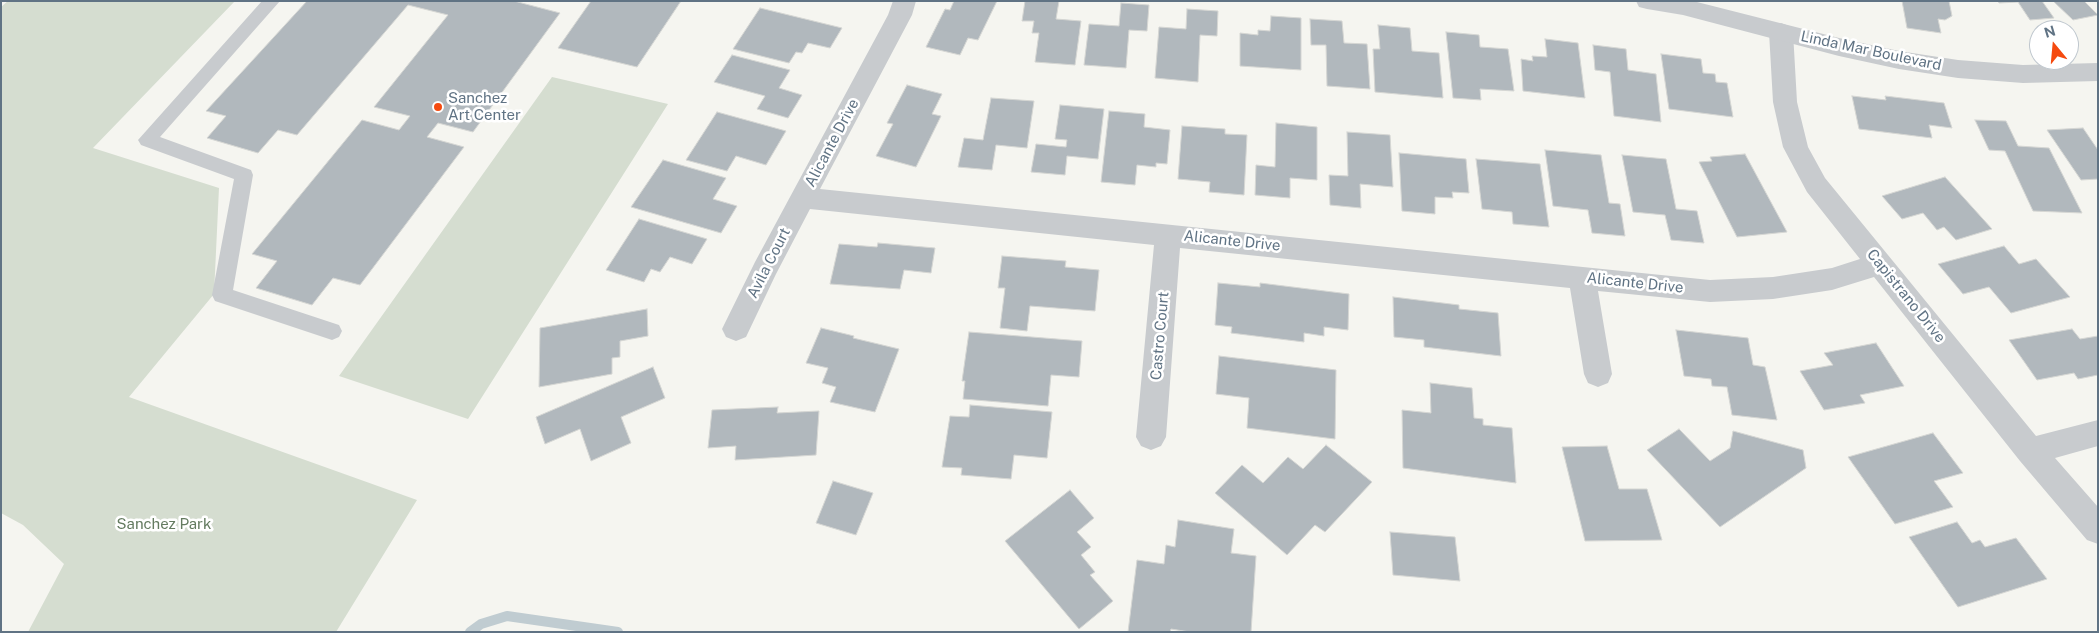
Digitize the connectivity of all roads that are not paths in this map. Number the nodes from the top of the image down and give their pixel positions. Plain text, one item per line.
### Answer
1 (272, 1) edge
2 (905, 1) edge
3 (1647, 1) edge
4 (1781, 32) junction
5 (2098, 72) edge
6 (802, 198) junction
7 (1168, 235) junction
8 (1881, 264) junction
9 (1582, 278) junction
10 (736, 329) dead end
11 (332, 331) dead end
12 (1598, 374) dead end
13 (2098, 433) edge
14 (1151, 438) dead end
15 (2030, 452) junction
16 (2098, 530) edge

1 - 11 lane
2 - 6 street, Alicante Drive
3 - 4 street, Linda Mar Boulevard
4 - 5 street, Linda Mar Boulevard
4 - 8 street, Capistrano Drive
6 - 7 street, Alicante Drive
6 - 10 street, Avila Court
7 - 9 street, Alicante Drive
7 - 14 street, Castro Court
8 - 9 street, Alicante Drive
8 - 15 street, Capistrano Drive
9 - 12 street
13 - 15 street
15 - 16 street, Capistrano Drive

